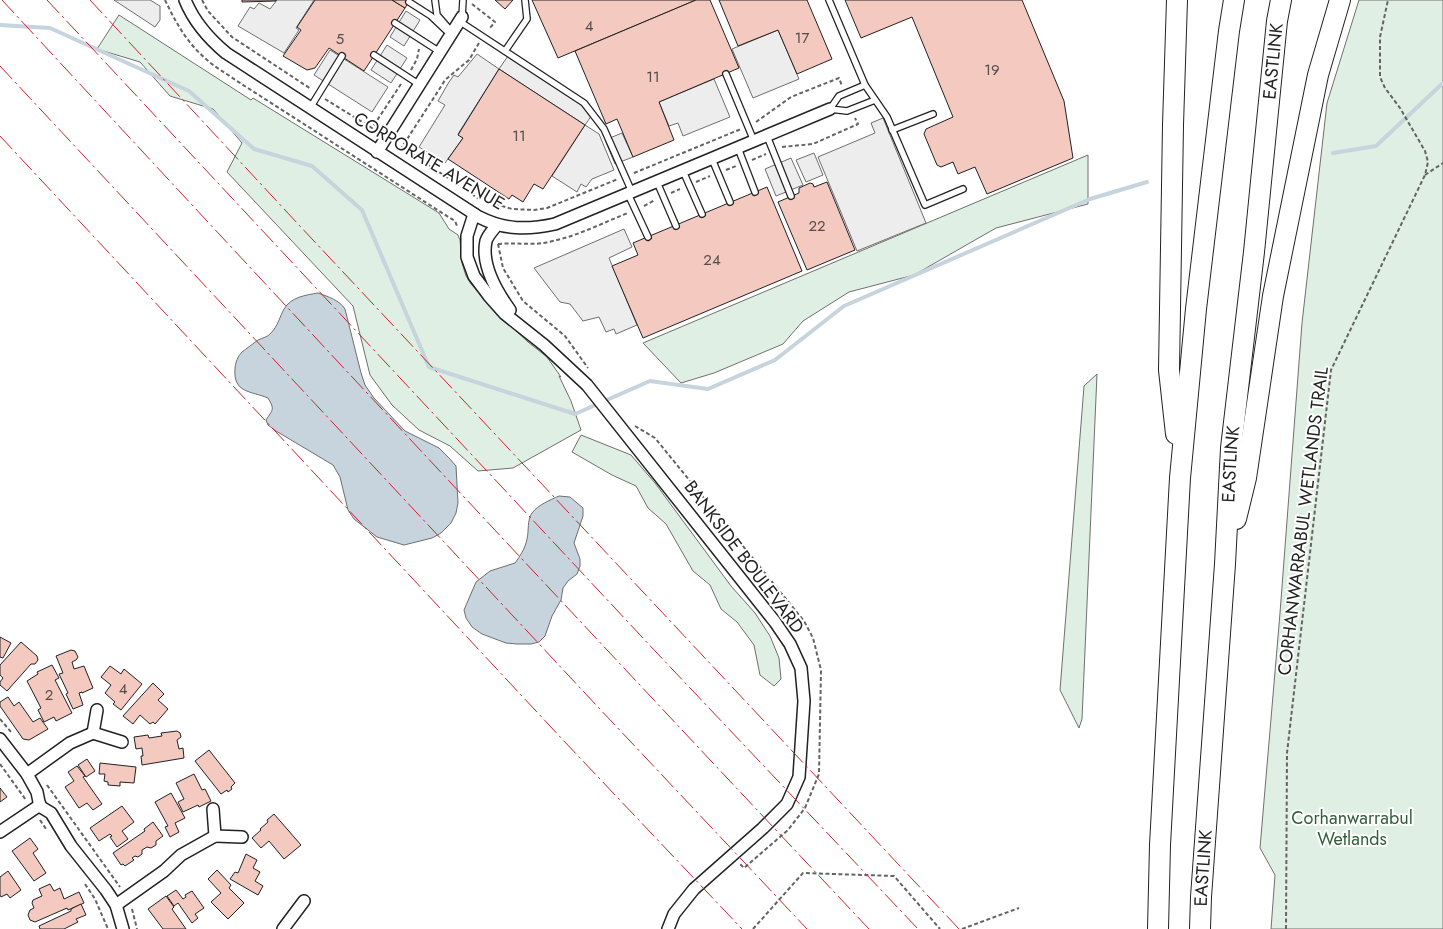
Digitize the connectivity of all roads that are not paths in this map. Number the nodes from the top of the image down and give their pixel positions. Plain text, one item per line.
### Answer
1 (185, 0) edge
2 (435, 0) edge
3 (464, 0) edge
4 (525, 0) edge
5 (829, 0) edge
6 (1177, 0) edge
7 (1234, 0) edge
8 (1280, 0) edge
9 (1340, 0) edge
10 (409, 2) dead end
11 (461, 19) junction
12 (395, 23) dead end
13 (452, 34) junction
14 (505, 51) junction
15 (440, 52) junction
16 (374, 55) dead end
17 (342, 56) dead end
18 (726, 74) dead end
19 (420, 84) junction
20 (865, 85) junction
21 (875, 100) junction
22 (310, 108) junction
23 (830, 110) junction
24 (933, 114) dead end
25 (892, 130) junction
26 (767, 136) junction
27 (754, 141) junction
28 (738, 148) junction
29 (377, 152) junction
30 (712, 159) junction
31 (683, 171) junction
32 (657, 182) junction
33 (963, 189) dead end
34 (755, 192) dead end
35 (630, 193) junction
36 (791, 196) dead end
37 (730, 202) dead end
38 (474, 214) junction
39 (702, 214) dead end
40 (497, 225) junction
41 (676, 226) dead end
42 (648, 236) dead end
43 (524, 330) junction
44 (1180, 478) junction
45 (1225, 564) junction
46 (97, 710) dead end
47 (93, 732) junction
48 (0, 739) edge
49 (122, 742) dead end
50 (27, 774) junction
51 (40, 805) junction
52 (213, 809) dead end
53 (0, 832) edge
54 (216, 836) junction
55 (242, 837) dead end
56 (304, 902) dead end
57 (116, 905) junction
58 (123, 929) edge
59 (283, 929) edge
60 (668, 929) edge
61 (1158, 929) edge
62 (1200, 929) edge

1 - 22 street, CORPORATE AVENUE
2 - 13 lane
3 - 11 lane
4 - 14 lane
5 - 20 lane
6 - 44 highway
7 - 44 highway
8 - 45 highway, EASTLINK
9 - 45 highway
10 - 13 lane
11 - 13 street
11 - 14 lane
12 - 15 lane
13 - 15 street
14 - 35 lane
15 - 19 street
16 - 19 lane
17 - 22 lane
18 - 27 lane
19 - 29 street
20 - 21 lane
20 - 23 lane
21 - 23 lane
21 - 25 lane
22 - 29 street, CORPORATE AVENUE
23 - 26 street, CORPORATE AVENUE
24 - 25 lane
25 - 33 lane
26 - 27 street, CORPORATE AVENUE
26 - 36 lane
27 - 28 street, CORPORATE AVENUE
28 - 30 street, CORPORATE AVENUE
28 - 34 lane
29 - 38 street, CORPORATE AVENUE
30 - 31 street, CORPORATE AVENUE
30 - 37 lane
31 - 32 street, CORPORATE AVENUE
31 - 39 lane
32 - 35 street, CORPORATE AVENUE
32 - 41 lane
35 - 40 street, CORPORATE AVENUE
35 - 42 lane
38 - 40 street, CORPORATE AVENUE
38 - 43 street, BANKSIDE BOULEVARD
40 - 43 street, BANKSIDE BOULEVARD
43 - 60 street, BANKSIDE BOULEVARD
44 - 61 highway
45 - 62 highway, EASTLINK
46 - 47 street
47 - 49 street
47 - 50 street
48 - 50 street
50 - 51 street
51 - 53 street
51 - 57 street
52 - 54 street
54 - 55 street
54 - 57 street
56 - 59 street
57 - 58 street

